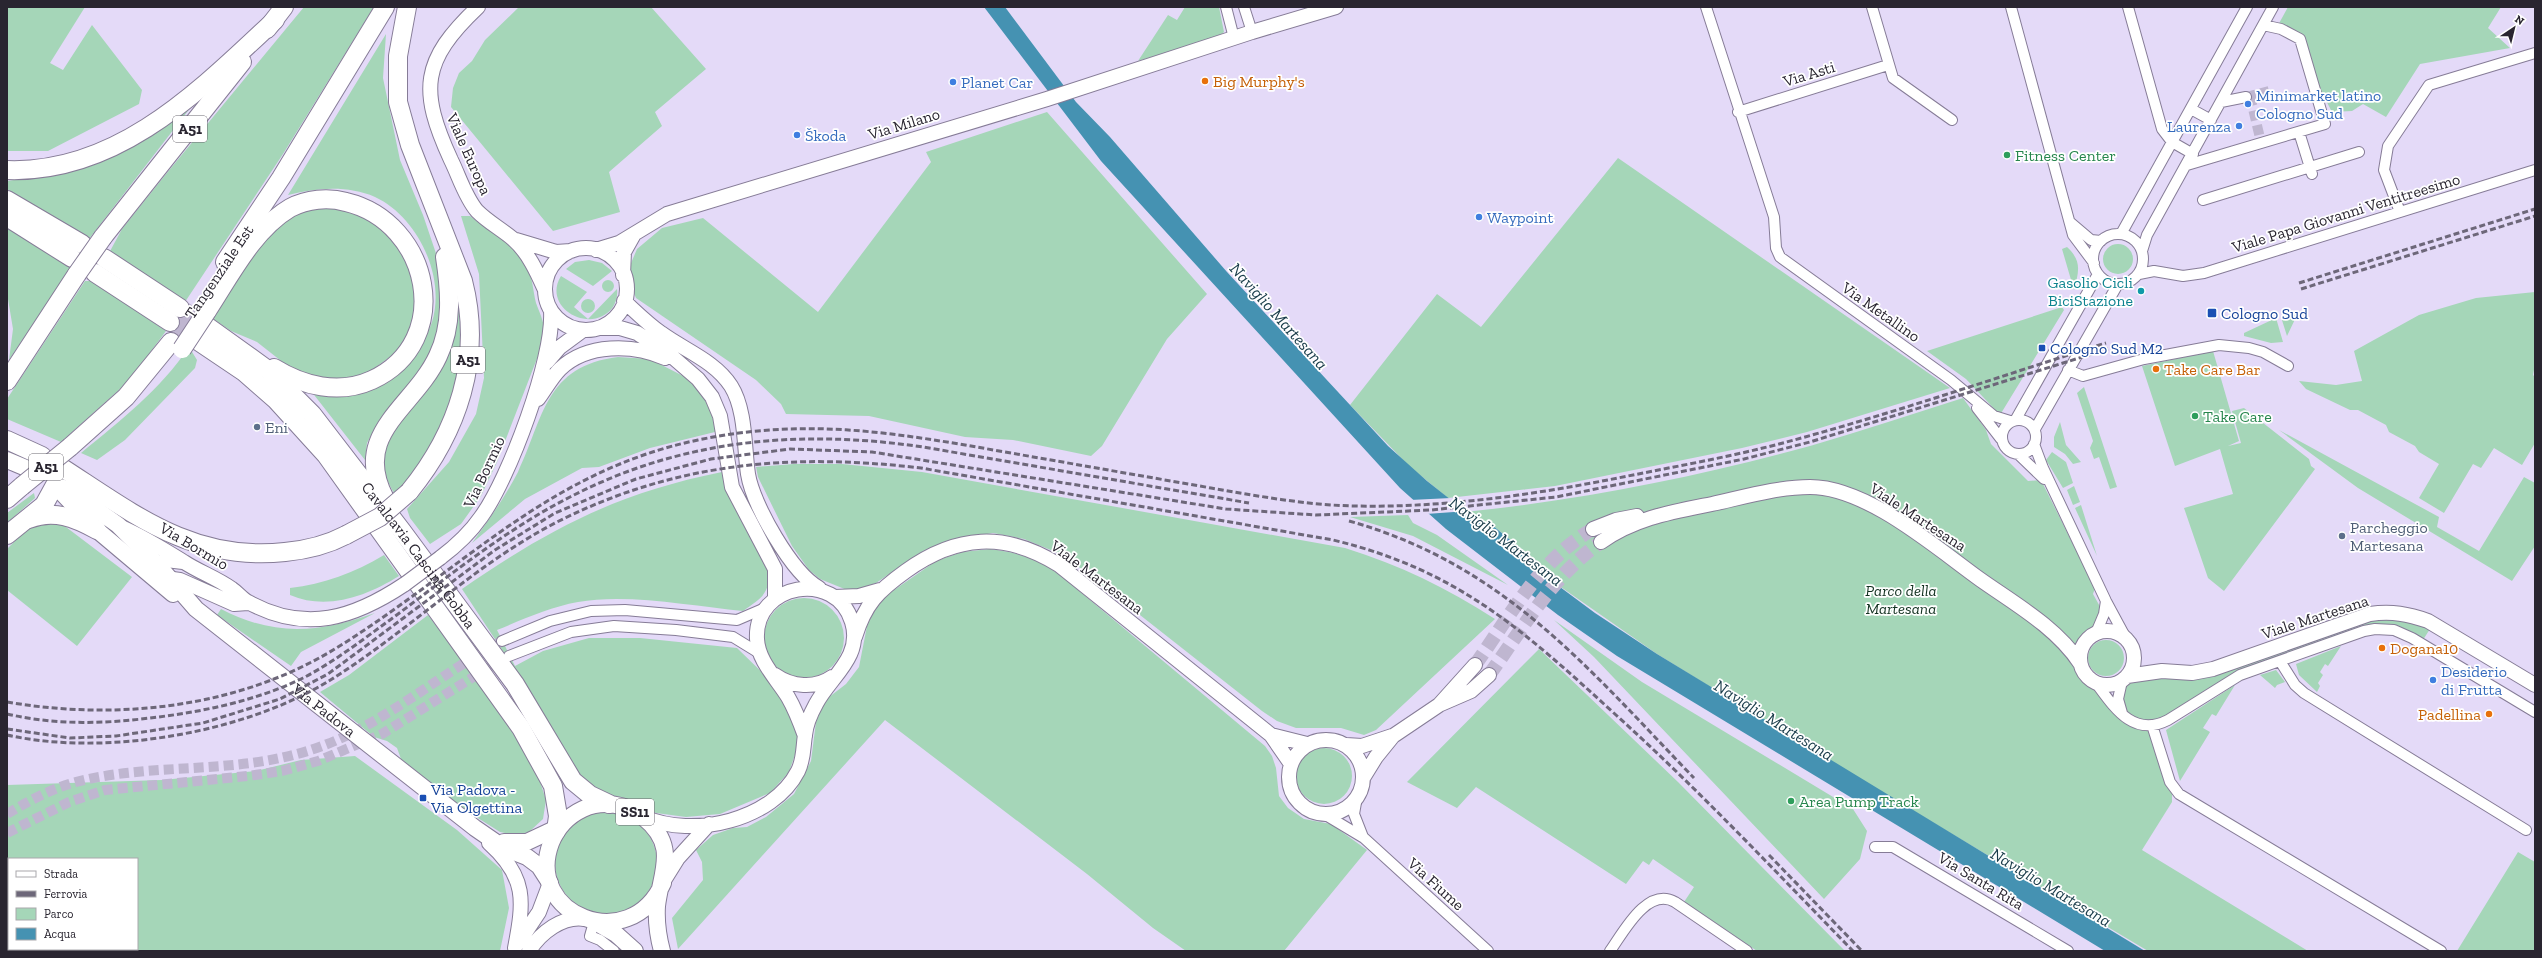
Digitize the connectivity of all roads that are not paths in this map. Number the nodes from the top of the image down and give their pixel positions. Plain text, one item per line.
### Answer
1 (385, 7) edge
2 (407, 7) edge
3 (478, 7) edge
4 (1226, 7) edge
5 (1244, 7) edge
6 (1336, 7) edge
7 (1706, 7) edge
8 (1872, 7) edge
9 (2010, 7) edge
10 (2128, 7) edge
11 (2248, 7) edge
12 (2273, 7) edge
13 (280, 13) edge
14 (2263, 25) junction
15 (1252, 32) junction
16 (1234, 38) junction
17 (2535, 53) edge
18 (1888, 65) junction
19 (2246, 97) tunnel mouth
20 (2221, 102) junction
21 (2191, 109) junction
22 (1738, 112) junction
23 (1952, 120) dead end
24 (2211, 120) junction
25 (2299, 132) junction
26 (2172, 142) junction
27 (2359, 152) dead end
28 (2193, 154) junction
29 (2187, 165) junction
30 (7, 170) edge
31 (2535, 170) edge
32 (2311, 171) junction
33 (7, 200) edge
34 (2203, 200) dead end
35 (2400, 212) junction
36 (7, 217) edge
37 (437, 219) junction
38 (2071, 223) junction
39 (2121, 234) junction
40 (633, 236) junction
41 (514, 240) junction
42 (2101, 241) junction
43 (596, 250) junction
44 (571, 251) junction
45 (2143, 255) junction
46 (104, 258) dead end
47 (77, 259) junction
48 (2094, 263) junction
49 (2164, 272) junction
50 (95, 273) dead end
51 (2098, 274) junction
52 (2138, 274) junction
53 (623, 275) junction
54 (2118, 284) junction
55 (545, 290) junction
56 (624, 301) junction
57 (551, 311) junction
58 (193, 328) junction
59 (600, 328) junction
60 (583, 330) junction
61 (226, 338) junction
62 (2288, 366) dead end
63 (544, 368) junction
64 (2068, 370) junction
65 (691, 373) junction
66 (7, 380) edge
67 (1969, 396) junction
68 (527, 414) junction
69 (2013, 420) junction
70 (2035, 430) junction
71 (2001, 439) junction
72 (7, 440) edge
73 (2034, 444) junction
74 (2018, 454) junction
75 (42, 456) dead end
76 (7, 460) edge
77 (26, 468) dead end
78 (64, 469) dead end
79 (52, 483) junction
80 (2053, 488) junction
81 (7, 499) edge
82 (1654, 516) junction
83 (29, 519) junction
84 (118, 525) junction
85 (1593, 528) tunnel mouth
86 (97, 530) junction
87 (402, 531) junction
88 (7, 535) edge
89 (1601, 542) tunnel mouth
90 (183, 562) junction
91 (154, 570) junction
92 (169, 578) junction
93 (880, 590) junction
94 (828, 594) junction
95 (2106, 601) junction
96 (248, 602) junction
97 (770, 603) junction
98 (193, 606) junction
99 (2051, 630) junction
100 (2094, 634) junction
101 (2127, 640) junction
102 (502, 641) tunnel mouth
103 (854, 642) junction
104 (759, 653) junction
105 (2133, 653) junction
106 (509, 656) tunnel mouth
107 (2280, 661) junction
108 (2080, 663) junction
109 (1475, 665) tunnel mouth
110 (770, 670) junction
111 (2162, 671) junction
112 (837, 674) junction
113 (1489, 675) tunnel mouth
114 (2124, 678) junction
115 (2096, 683) junction
116 (2535, 685) edge
117 (1439, 705) junction
118 (2535, 712) edge
119 (2124, 717) junction
120 (2152, 724) junction
121 (1271, 735) junction
122 (804, 736) junction
123 (1393, 736) junction
124 (1307, 744) junction
125 (1346, 745) junction
126 (1291, 764) junction
127 (1363, 778) junction
128 (1357, 797) junction
129 (609, 804) junction
130 (1324, 814) junction
131 (640, 815) junction
132 (709, 824) junction
133 (558, 829) junction
134 (2526, 830) dead end
135 (480, 832) junction
136 (1364, 838) junction
137 (1876, 847) dead end
138 (550, 883) junction
139 (663, 883) junction
140 (590, 926) junction
141 (519, 950) edge
142 (614, 951) edge
143 (636, 951) edge
144 (662, 951) edge
145 (1488, 951) edge
146 (1610, 951) edge
147 (1747, 951) edge
148 (2068, 951) edge
149 (2441, 951) edge

1 - 58 highway, Tangenziale Est / A51
2 - 37 highway, A51
3 - 41 main road, Viale Europa
4 - 16 street
5 - 15 street
6 - 15 main road
7 - 22 street
8 - 18 street
9 - 38 street
10 - 26 street
11 - 21 street
12 - 14 street
13 - 30 highway
13 - 47 highway, A51, bridge
14 - 20 street
14 - 25 street
15 - 16 main road
16 - 40 main road, Via Milano
17 - 35 street
18 - 22 street, Via Asti
18 - 23 street
19 - 20 street
20 - 24 street
21 - 24 street
21 - 26 street
22 - 67 street, Via Metallino
24 - 28 street
25 - 29 street
25 - 32 street
26 - 28 street
26 - 39 street
27 - 32 street
28 - 29 street
29 - 45 street
31 - 35 street, Viale Papa Giovanni Ventitreesimo
32 - 34 street
33 - 47 highway
35 - 49 street, Viale Papa Giovanni Ventitreesimo
36 - 47 highway
37 - 78 highway, A51, bridge
37 - 87 highway
38 - 42 street
38 - 48 street
39 - 42 street
39 - 45 street, Viale Papa Giovanni Ventitreesimo
40 - 43 main road, Via Milano
40 - 53 main road, Via Milano
41 - 44 main road, Viale Europa
41 - 55 main road, Viale Europa
42 - 48 street
43 - 44 main road
43 - 53 main road
44 - 55 main road
45 - 49 street, Viale Papa Giovanni Ventitreesimo
45 - 52 street
46 - 50 highway
47 - 66 highway, A51
48 - 51 street
49 - 52 street, Viale Papa Giovanni Ventitreesimo
51 - 54 street
51 - 69 street
52 - 54 street, Viale Papa Giovanni Ventitreesimo
53 - 56 main road
54 - 64 street
55 - 57 main road
56 - 59 main road
56 - 94 main road
57 - 60 main road
57 - 63 main road, Via Bormio
58 - 61 highway, Cavalcavia Cascina Gobba
58 - 61 highway
58 - 81 highway, Tangenziale Est / A51, bridge
58 - 133 highway, Cavalcavia Cascina Gobba
59 - 60 main road
59 - 65 main road
60 - 63 main road, Via Bormio
61 - 87 highway, Cavalcavia Cascina Gobba
62 - 64 street
63 - 68 main road, Via Bormio
64 - 70 street
65 - 68 main road
65 - 97 main road
67 - 69 street, Via Metallino
67 - 71 street, Via Metallino
68 - 96 main road, Via Bormio, bridge
69 - 70 street
69 - 71 street
70 - 73 street
71 - 74 street
72 - 75 highway
73 - 74 street
73 - 80 street
74 - 80 street
76 - 77 main road
79 - 83 highway
79 - 84 main road, Via Padova
79 - 86 main road, Via Padova
80 - 95 street
82 - 85 main road, Viale Martesana
82 - 89 main road, Viale Martesana
82 - 99 main road, Viale Martesana
83 - 86 highway
83 - 88 highway
84 - 90 main road, Via Bormio
84 - 91 main road, Via Padova
86 - 91 main road, Via Padova
87 - 129 highway, Cavalcavia Cascina Gobba
90 - 91 main road
90 - 96 main road, Via Bormio
91 - 92 main road, Via Padova
91 - 98 main road
92 - 96 main road, Via Bormio
92 - 98 main road, Via Padova
93 - 94 main road, Viale Martesana
93 - 103 main road, Viale Martesana
93 - 121 main road, Viale Martesana
94 - 97 main road
94 - 103 main road
95 - 100 street
95 - 101 street
97 - 102 street
97 - 104 main road
98 - 135 main road, Via Padova
99 - 100 main road, Viale Martesana
99 - 108 main road, Viale Martesana
100 - 101 main road
100 - 108 main road
101 - 105 main road
103 - 112 main road
104 - 106 street
104 - 110 main road
105 - 111 main road, Viale Martesana
105 - 114 main road
107 - 118 street, Viale Martesana
107 - 120 street, Viale Martesana
107 - 134 street, Viale Martesana
108 - 115 main road
109 - 117 main road
110 - 112 main road
110 - 122 main road
111 - 114 main road, Viale Martesana
111 - 116 main road, Viale Martesana
112 - 122 main road
113 - 117 main road
114 - 115 main road
114 - 119 street
115 - 119 street, Viale Martesana
117 - 123 main road
119 - 120 street, Viale Martesana
120 - 149 street
121 - 124 main road, Viale Martesana
121 - 126 main road, Viale Martesana
122 - 132 main road
123 - 125 main road
123 - 127 main road
124 - 125 main road
124 - 126 main road
125 - 127 main road
126 - 130 main road
127 - 128 main road
128 - 130 main road
128 - 136 street, Via Fiume
129 - 131 main road, SS11
129 - 133 main road, SS11
130 - 136 street, Via Fiume
131 - 132 main road
131 - 139 main road, SS11
132 - 139 main road
133 - 135 main road, Via Padova
133 - 138 main road, SS11
135 - 138 main road, Via Padova
135 - 141 main road
136 - 145 street, Via Fiume
137 - 148 street, Via Santa Rita
138 - 140 main road, SS11
138 - 141 main road
139 - 140 main road, SS11
139 - 144 main road, SS11
140 - 141 main road
140 - 142 street
140 - 143 main road, SS11
146 - 147 street

